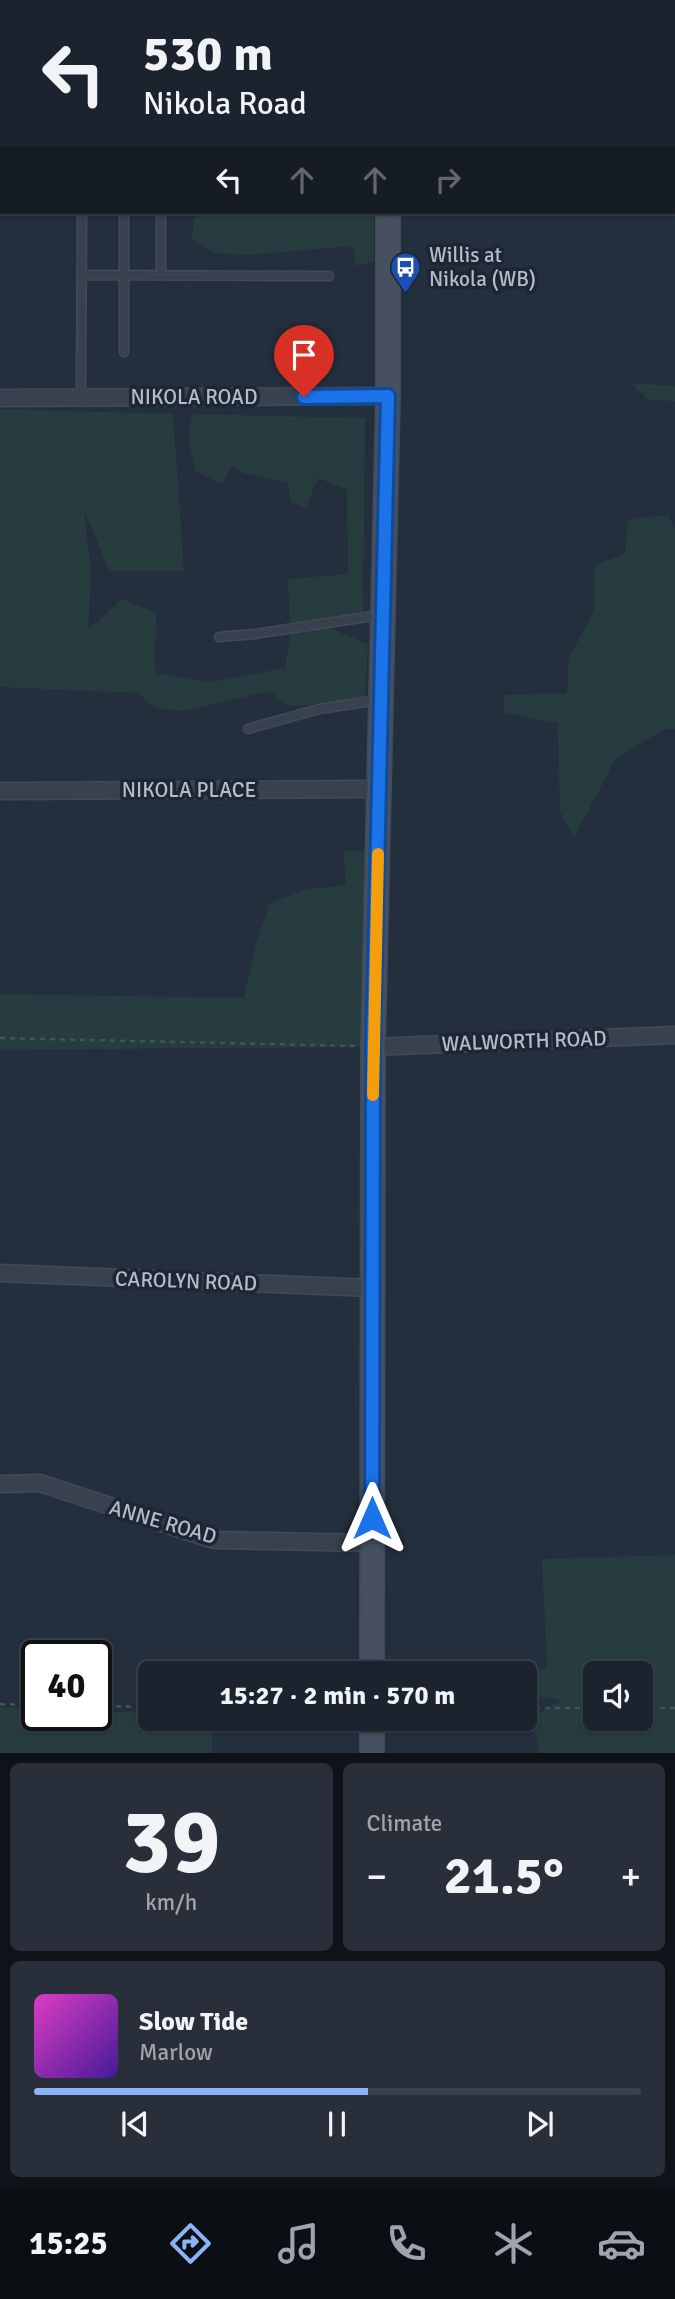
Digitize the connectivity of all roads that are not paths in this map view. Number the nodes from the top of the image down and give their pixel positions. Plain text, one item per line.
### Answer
1 (82, 214) edge
2 (124, 214) edge
3 (161, 214) edge
4 (388, 214) edge
5 (82, 275) junction
6 (125, 275) junction
7 (161, 276) junction
8 (328, 276) dead end
9 (124, 352) dead end
10 (388, 396) junction
11 (0, 398) edge
12 (82, 398) junction
13 (383, 615) junction
14 (219, 638) dead end
15 (381, 700) junction
16 (248, 729) dead end
17 (379, 789) junction
18 (0, 790) edge
19 (675, 1035) edge
20 (373, 1046) junction
21 (0, 1273) edge
22 (372, 1288) junction
23 (0, 1484) edge
24 (372, 1543) junction
25 (372, 1661) edge
26 (372, 1731) edge
27 (372, 1753) edge

1 - 5 lane
2 - 6 lane
3 - 7 lane
4 - 10 street
5 - 6 lane
5 - 12 lane
6 - 7 lane
6 - 9 lane
7 - 8 lane
10 - 12 street, NIKOLA ROAD
10 - 13 street
11 - 12 street, NIKOLA ROAD
13 - 14 lane
13 - 15 street
15 - 16 lane
15 - 17 street
17 - 18 street, NIKOLA PLACE
17 - 20 street
19 - 20 street, WALWORTH ROAD
20 - 22 street
21 - 22 street, CAROLYN ROAD
22 - 24 street
23 - 24 street, ANNE ROAD
24 - 25 street
26 - 27 street

